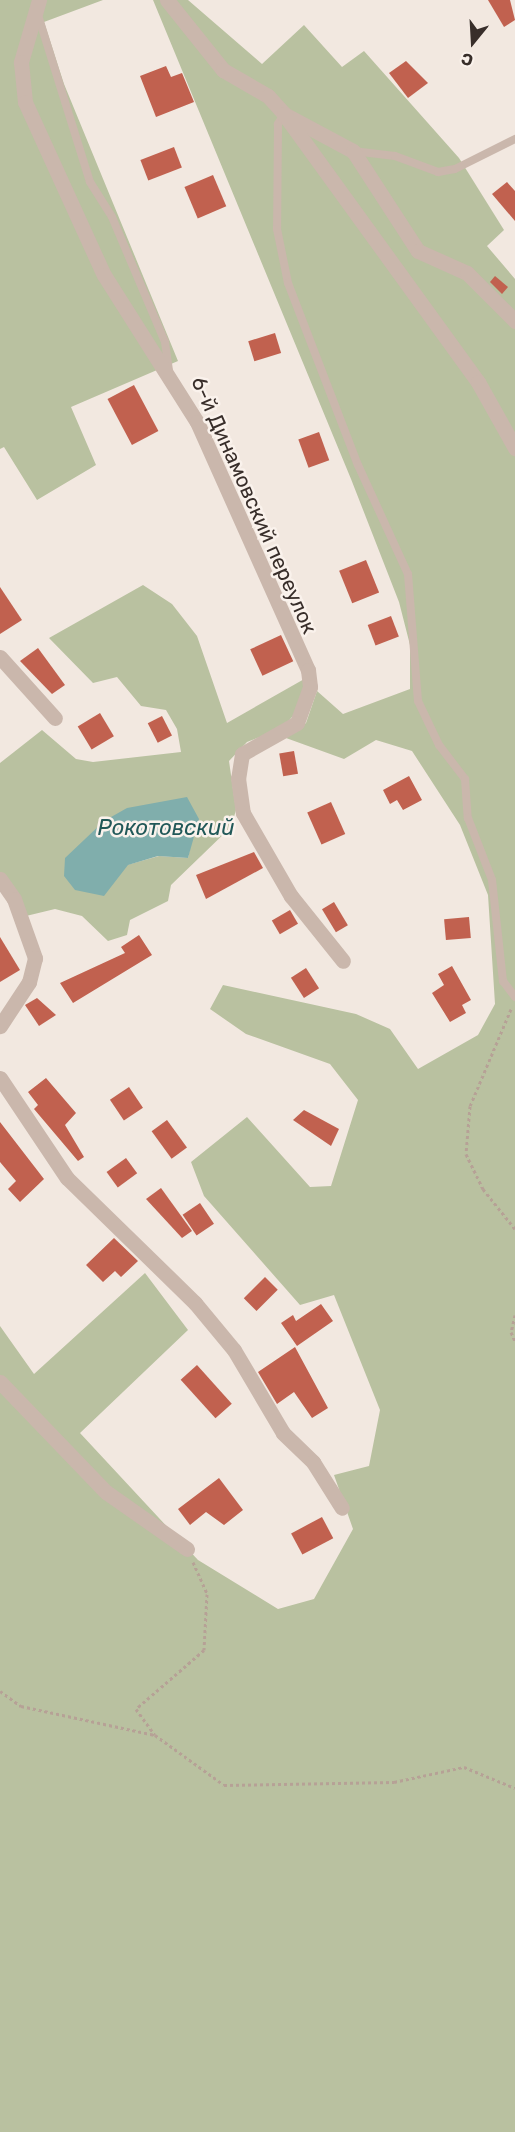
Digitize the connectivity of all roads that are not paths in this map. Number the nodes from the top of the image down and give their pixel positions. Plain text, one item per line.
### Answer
1 (167, 0) edge
2 (37, 2) edge
3 (284, 114) junction
4 (515, 139) edge
5 (353, 151) junction
6 (515, 321) edge
7 (169, 370) junction
8 (515, 448) edge
9 (0, 657) edge
10 (55, 718) dead end
11 (0, 879) edge
12 (343, 961) dead end
13 (515, 999) edge
14 (0, 1026) edge
15 (0, 1078) edge
16 (0, 1382) edge
17 (342, 1508) dead end
18 (187, 1549) road end

1 - 3 street
2 - 7 lane
2 - 7 street, 6-й Динамовский переулок
3 - 5 street
3 - 8 street
3 - 13 lane
4 - 5 lane
5 - 6 street
7 - 12 street, 6-й Динамовский переулок
9 - 10 street
11 - 14 street
15 - 17 street
16 - 18 street

